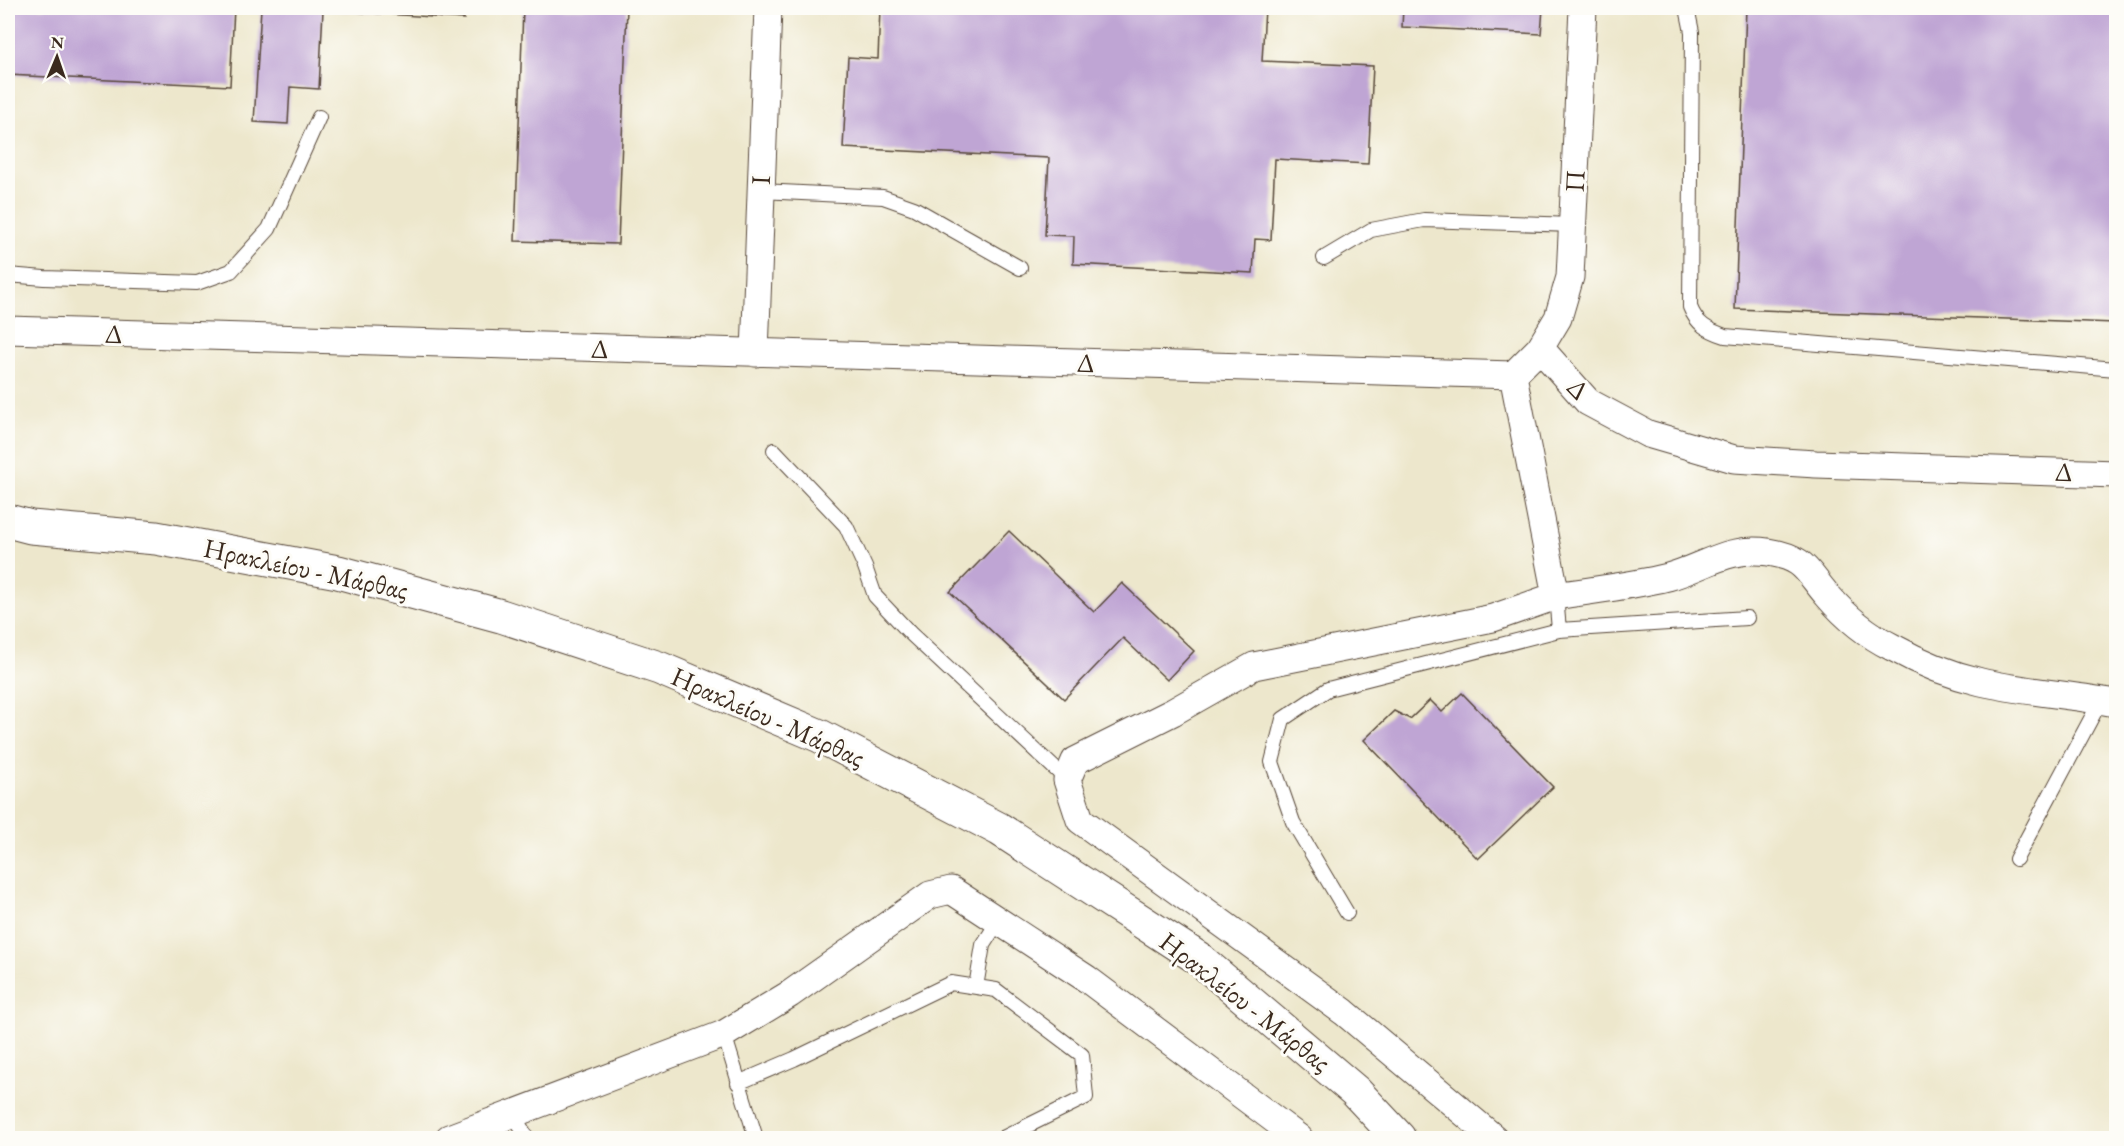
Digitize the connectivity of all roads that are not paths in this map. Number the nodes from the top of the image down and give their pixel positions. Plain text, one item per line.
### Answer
1 (768, 8) edge
2 (1583, 8) edge
3 (1687, 8) edge
4 (319, 117) dead end
5 (761, 191) junction
6 (1573, 225) junction
7 (1324, 258) dead end
8 (1020, 268) dead end
9 (8, 275) edge
10 (8, 330) edge
11 (1540, 348) junction
12 (755, 353) junction
13 (2116, 369) edge
14 (1513, 375) junction
15 (774, 450) dead end
16 (2116, 474) edge
17 (15, 526) edge
18 (1556, 596) junction
19 (1747, 618) dead end
20 (1559, 630) junction
21 (2109, 701) edge
22 (1067, 780) junction
23 (2016, 859) dead end
24 (1347, 913) dead end
25 (999, 920) junction
26 (976, 987) junction
27 (724, 1034) junction
28 (738, 1083) junction
29 (513, 1114) junction
30 (448, 1138) edge
31 (527, 1138) edge
32 (756, 1138) edge
33 (1003, 1138) edge
34 (1299, 1138) edge
35 (1399, 1138) edge
36 (1494, 1138) edge

1 - 5 street, Ι
2 - 6 street, Π
3 - 13 lane
4 - 9 lane
5 - 8 lane
5 - 12 street, Ι
6 - 7 lane
6 - 11 street, Π
10 - 12 street, Δ
11 - 14 street
11 - 16 street, Δ
12 - 14 street, Δ
14 - 18 street
15 - 22 lane
17 - 35 main road, Ηρακλείου - Μάρθας
18 - 20 lane
18 - 21 street
18 - 22 street
19 - 20 lane
20 - 24 lane
21 - 23 lane
22 - 36 street
25 - 26 lane
25 - 27 street
25 - 34 street
26 - 28 lane
26 - 33 lane
27 - 28 lane
27 - 29 street
28 - 32 lane
29 - 30 street
29 - 31 lane

